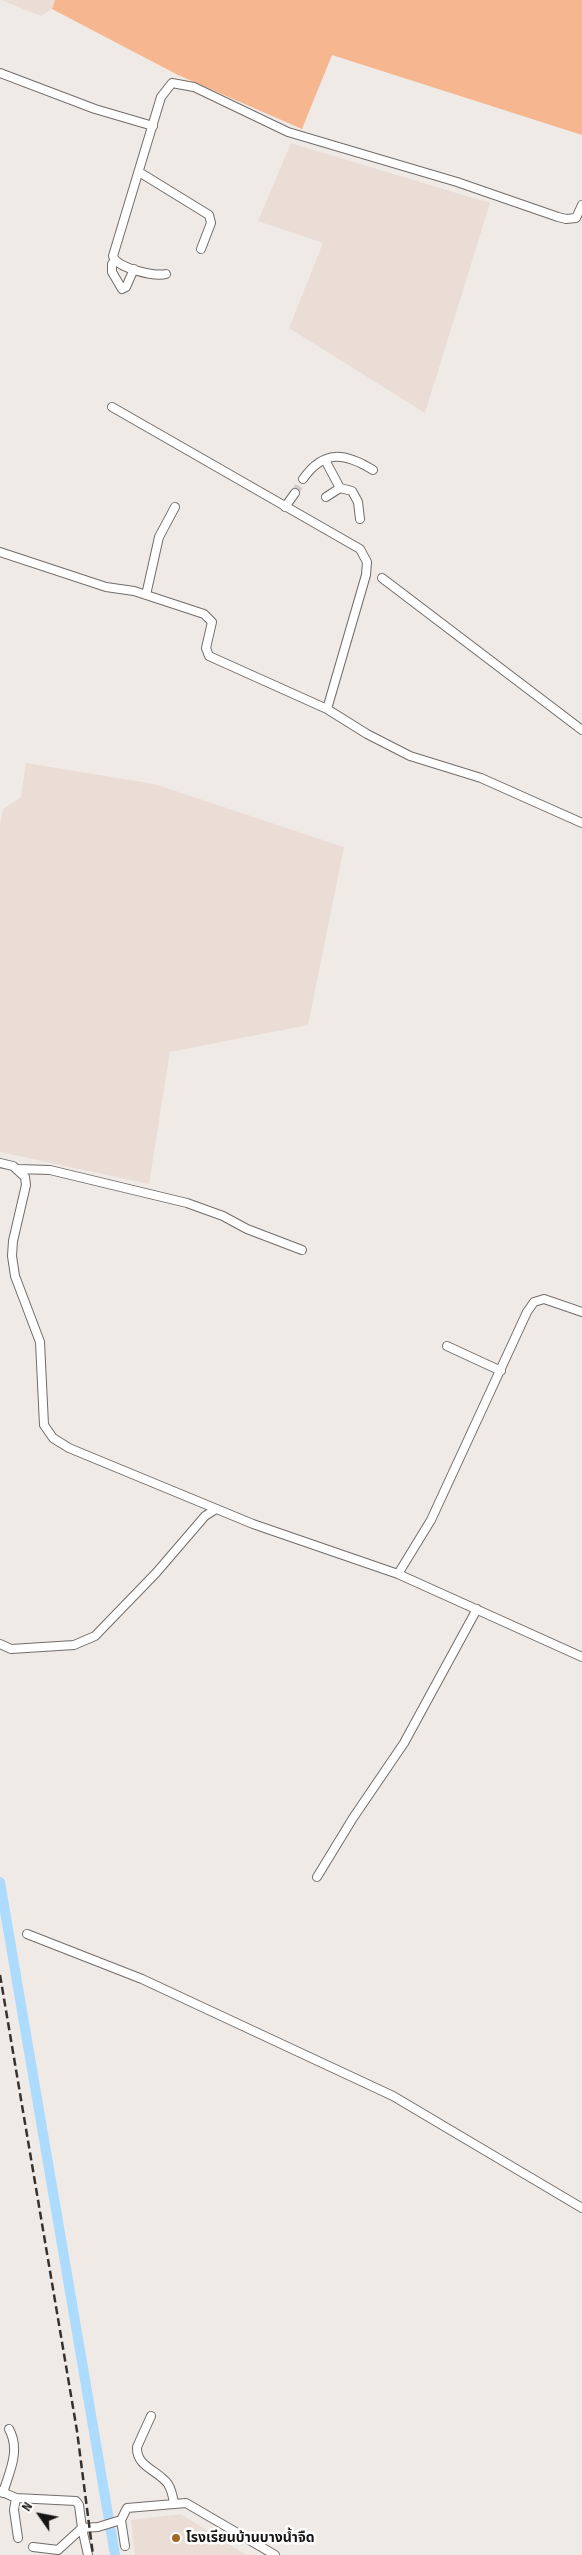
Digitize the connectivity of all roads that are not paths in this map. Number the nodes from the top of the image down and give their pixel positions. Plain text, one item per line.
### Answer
1 (0, 73) edge
2 (153, 126) junction
3 (139, 172) junction
4 (582, 205) edge
5 (201, 249) dead end
6 (114, 261) junction
7 (134, 269) junction
8 (166, 274) dead end
9 (112, 407) dead end
10 (325, 460) junction
11 (373, 470) dead end
12 (303, 479) tunnel mouth
13 (340, 488) junction
14 (295, 493) tunnel mouth
15 (326, 497) dead end
16 (285, 506) junction
17 (175, 507) dead end
18 (360, 519) dead end
19 (0, 552) edge
20 (382, 578) dead end
21 (146, 595) junction
22 (327, 709) junction
23 (582, 730) edge
24 (582, 823) edge
25 (0, 1163) edge
26 (18, 1169) junction
27 (302, 1250) dead end
28 (582, 1312) edge
29 (446, 1346) dead end
30 (501, 1371) junction
31 (216, 1509) junction
32 (398, 1574) junction
33 (477, 1609) junction
34 (0, 1644) edge
35 (582, 1657) edge
36 (317, 1877) dead end
37 (27, 1934) dead end
38 (582, 2208) edge
39 (151, 2416) dead end
40 (9, 2430) dead end
41 (1, 2492) edge
42 (16, 2498) junction
43 (174, 2503) junction
44 (118, 2521) junction
45 (82, 2528) junction
46 (18, 2538) dead end
47 (125, 2546) dead end
48 (33, 2547) dead end
49 (88, 2555) edge
50 (275, 2555) edge

1 - 2 street
2 - 3 street
2 - 4 street
3 - 5 street
3 - 6 street
6 - 7 street
6 - 7 street
7 - 8 street
9 - 16 street
10 - 11 street
10 - 12 street
10 - 13 street
13 - 15 street
13 - 18 street
14 - 16 street
16 - 22 street
17 - 21 street
19 - 21 street
20 - 23 street
21 - 22 street
22 - 24 street
25 - 26 street
26 - 27 street
26 - 31 street
28 - 30 street
29 - 30 street
30 - 32 street
31 - 32 street
31 - 34 street
32 - 33 street
33 - 35 street
33 - 36 street
37 - 38 street
39 - 43 street
40 - 41 street
41 - 42 street
42 - 45 street
42 - 46 street
43 - 44 street
43 - 50 street
44 - 45 street
44 - 47 street
45 - 48 street
45 - 49 street

